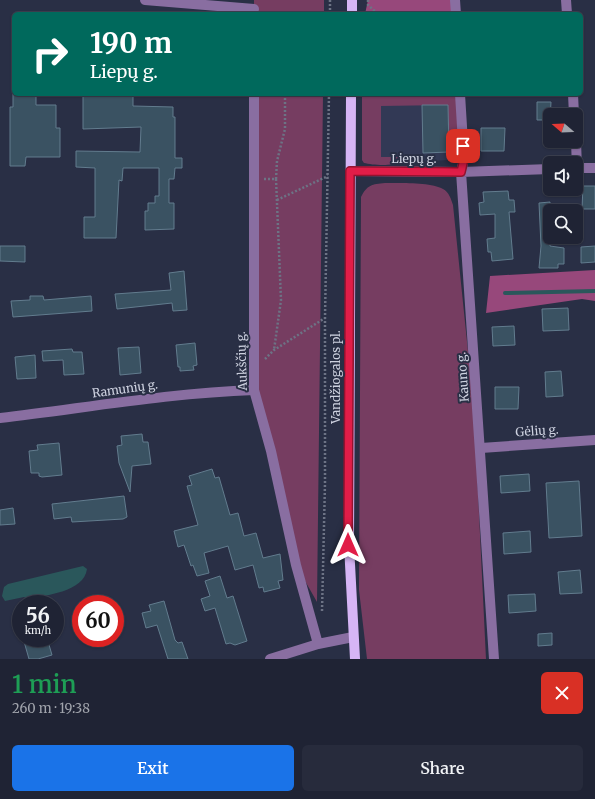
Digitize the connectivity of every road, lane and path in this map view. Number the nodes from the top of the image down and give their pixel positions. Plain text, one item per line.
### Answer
1 (145, 0) edge
2 (330, 0) edge
3 (352, 0) edge
4 (368, 0) edge
5 (455, 0) edge
6 (566, 0) edge
7 (254, 8) edge
8 (330, 12) edge
9 (352, 12) edge
10 (376, 12) edge
11 (456, 12) edge
12 (567, 12) edge
13 (254, 96) edge
14 (285, 96) edge
15 (329, 96) edge
16 (351, 96) edge
17 (460, 96) edge
18 (573, 96) edge
19 (574, 108) edge
20 (583, 168) edge
21 (595, 168) edge
22 (543, 169) edge
23 (350, 171) junction
24 (461, 172) junction
25 (328, 176) junction
26 (254, 178) junction
27 (276, 179) junction
28 (277, 200) junction
29 (325, 318) junction
30 (274, 350) junction
31 (254, 368) junction
32 (254, 390) junction
33 (0, 418) edge
34 (595, 440) edge
35 (481, 448) junction
36 (323, 619) dead end
37 (353, 637) junction
38 (318, 644) junction
39 (270, 659) edge
40 (355, 659) edge
41 (494, 659) edge

1 - 7 street
2 - 8 path
3 - 9 main road
4 - 10 path
5 - 11 street
6 - 12 street
13 - 26 street, Aukščių g.
14 - 27 path
15 - 25 path
16 - 23 main road, Vandžiogalos pl.
17 - 24 street, Kauno g.
18 - 19 street
20 - 21 street
22 - 24 street, Liepų g.
23 - 24 street, Liepų g.
23 - 37 main road, Vandžiogalos pl.
24 - 35 street, Kauno g.
25 - 28 path
25 - 29 path
26 - 27 path
26 - 31 street, Aukščių g.
27 - 28 path
28 - 30 path
29 - 30 path
29 - 36 path
30 - 31 path
31 - 32 street, Aukščių g.
32 - 33 street, Ramunių g.
32 - 38 street, Aukščių g.
34 - 35 street, Gėlių g.
35 - 41 street, Kauno g.
37 - 38 street
37 - 40 main road, Vandžiogalos pl.
38 - 39 street

